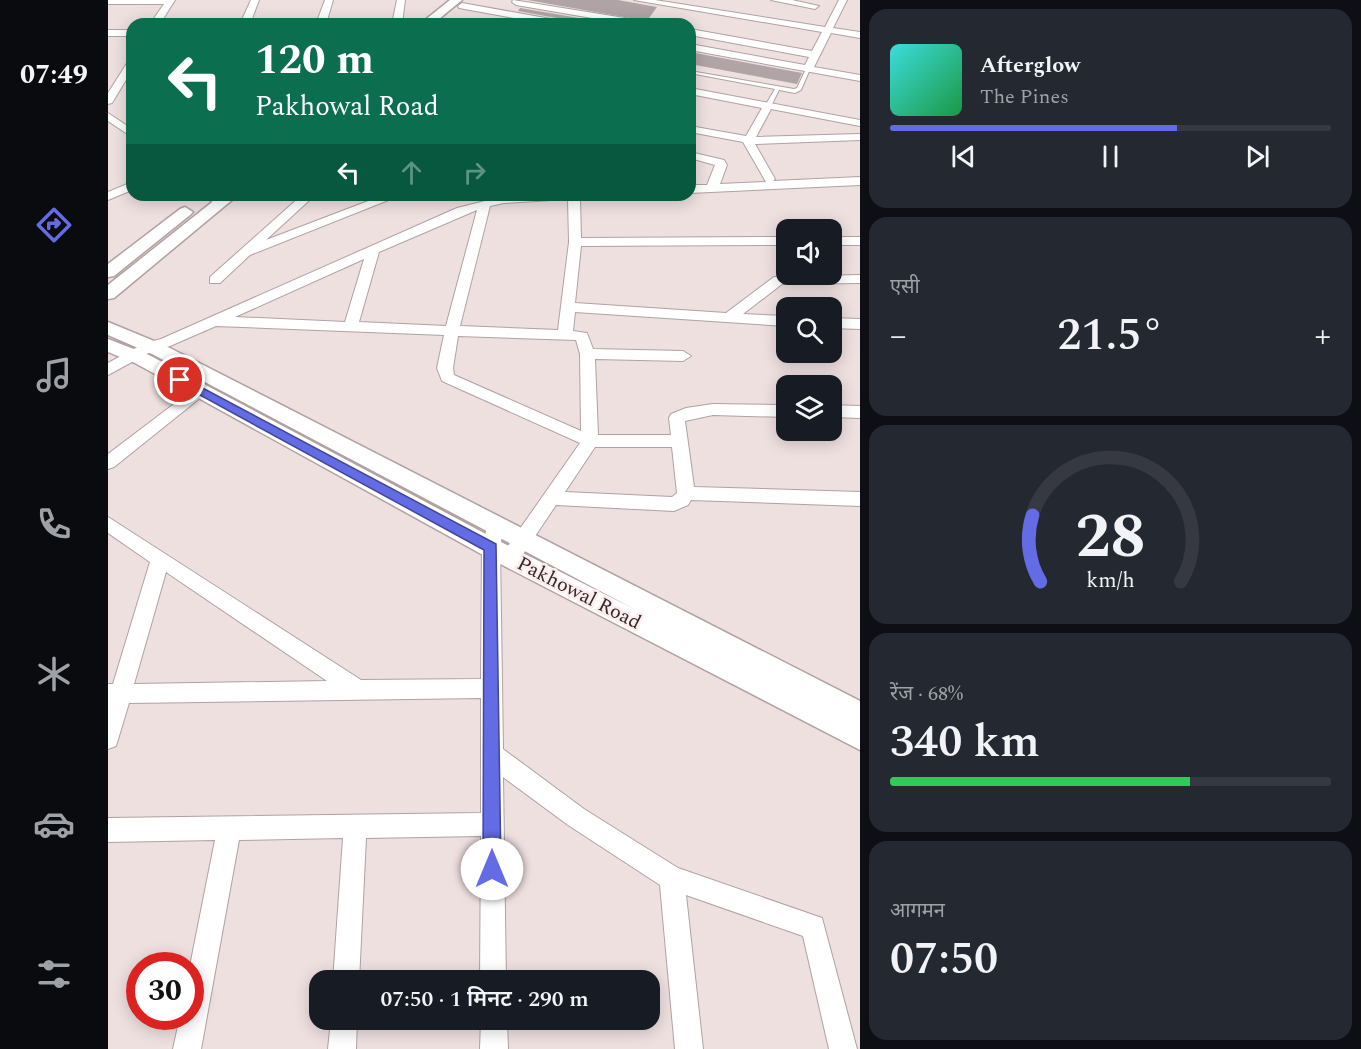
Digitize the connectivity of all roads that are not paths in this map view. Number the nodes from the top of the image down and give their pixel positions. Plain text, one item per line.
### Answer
1 (255, 0) edge
2 (329, 0) edge
3 (402, 0) edge
4 (579, 0) edge
5 (638, 0) edge
6 (731, 0) edge
7 (775, 0) edge
8 (843, 0) edge
9 (108, 1) edge
10 (120, 1) edge
11 (170, 1) edge
12 (517, 1) edge
13 (460, 3) edge
14 (815, 6) dead end
15 (568, 11) junction
16 (502, 13) junction
17 (159, 18) edge
18 (248, 18) edge
19 (323, 18) edge
20 (398, 18) edge
21 (436, 18) edge
22 (446, 18) edge
23 (529, 18) edge
24 (608, 18) edge
25 (695, 18) edge
26 (696, 18) edge
27 (714, 24) junction
28 (696, 30) edge
29 (828, 31) junction
30 (108, 33) edge
31 (126, 33) edge
32 (860, 35) edge
33 (696, 45) edge
34 (696, 49) edge
35 (816, 55) junction
36 (808, 69) junction
37 (126, 72) edge
38 (696, 73) edge
39 (860, 78) edge
40 (777, 89) junction
41 (696, 92) edge
42 (108, 101) edge
43 (767, 109) junction
44 (109, 117) edge
45 (799, 118) junction
46 (860, 123) edge
47 (126, 130) edge
48 (696, 130) edge
49 (860, 130) edge
50 (860, 137) edge
51 (814, 139) junction
52 (748, 141) junction
53 (696, 157) edge
54 (770, 179) dead end
55 (860, 181) edge
56 (126, 188) edge
57 (712, 188) junction
58 (696, 189) edge
59 (108, 196) edge
60 (207, 201) edge
61 (209, 201) edge
62 (303, 201) edge
63 (380, 201) edge
64 (500, 201) edge
65 (574, 201) edge
66 (485, 203) junction
67 (776, 241) edge
68 (842, 241) edge
69 (860, 241) edge
70 (575, 242) junction
71 (374, 248) junction
72 (248, 252) junction
73 (108, 272) edge
74 (860, 279) edge
75 (215, 280) dead end
76 (108, 294) edge
77 (568, 307) junction
78 (731, 316) junction
79 (776, 320) edge
80 (211, 321) junction
81 (842, 323) edge
82 (860, 324) edge
83 (351, 326) junction
84 (108, 328) edge
85 (452, 331) junction
86 (565, 334) junction
87 (108, 345) edge
88 (149, 351) junction
89 (587, 354) junction
90 (683, 356) dead end
91 (108, 370) edge
92 (108, 383) edge
93 (199, 390) junction
94 (776, 411) edge
95 (842, 411) edge
96 (860, 412) edge
97 (590, 441) junction
98 (678, 441) junction
99 (108, 463) edge
100 (686, 493) junction
101 (551, 498) junction
102 (860, 499) edge
103 (108, 524) edge
104 (504, 542) junction
105 (160, 559) junction
106 (490, 688) junction
107 (358, 690) junction
108 (114, 694) edge
109 (860, 715) edge
110 (860, 737) edge
111 (108, 739) edge
112 (491, 754) junction
113 (492, 824) junction
114 (355, 826) junction
115 (229, 828) junction
116 (108, 830) edge
117 (672, 878) junction
118 (347, 970) edge
119 (493, 970) edge
120 (343, 1030) edge
121 (494, 1030) edge
122 (187, 1049) edge
123 (342, 1049) edge
124 (494, 1049) edge
125 (689, 1049) edge
126 (843, 1049) edge

1 - 18 street
2 - 19 street
3 - 20 street
4 - 15 street
5 - 25 street
6 - 27 street
7 - 14 street
8 - 29 street
9 - 10 street
10 - 11 street
11 - 17 street
12 - 15 street
12 - 16 street
13 - 16 street
13 - 21 street
13 - 22 street
15 - 24 street
16 - 23 street
26 - 27 street
27 - 28 street
27 - 29 street
27 - 33 street
27 - 35 street
29 - 32 street
29 - 35 street
30 - 31 street
34 - 36 street
35 - 36 street
36 - 39 street
36 - 40 lane
37 - 42 street
38 - 40 lane
40 - 43 lane
41 - 43 street
43 - 45 street
43 - 46 street
43 - 52 street
44 - 47 street
45 - 49 street
45 - 51 street
48 - 52 street
50 - 51 street
51 - 52 street
52 - 54 street
53 - 57 street
55 - 57 street
56 - 59 street
57 - 58 street
60 - 73 street
61 - 76 street
62 - 72 street
63 - 72 street
64 - 66 street
65 - 70 street
66 - 71 street
66 - 85 street
67 - 70 street
68 - 69 street
70 - 77 street
71 - 80 street
71 - 83 street
72 - 75 street
74 - 78 street
77 - 78 street
77 - 86 street
78 - 79 street
80 - 83 street
80 - 88 street
81 - 82 street
83 - 85 street
84 - 88 street, Pakhowal Road
85 - 86 street
85 - 97 street
86 - 89 street
87 - 88 street, Pakhowal Road
88 - 91 street
88 - 92 street
88 - 93 street, Pakhowal Road
88 - 104 street, Pakhowal Road
89 - 90 street
89 - 97 street
93 - 99 street
93 - 104 street, Pakhowal Road
94 - 98 street
95 - 96 street
97 - 98 street
97 - 101 street
98 - 100 street
100 - 101 street
100 - 102 street
101 - 104 street
103 - 105 street
104 - 106 street
104 - 109 street, Pakhowal Road
104 - 110 street, Pakhowal Road
105 - 107 street
105 - 108 street
106 - 107 street
106 - 112 street
107 - 108 street
108 - 111 street
112 - 113 street
112 - 117 street
113 - 114 street
113 - 119 street
114 - 115 street
114 - 118 street
115 - 116 street
115 - 122 street
117 - 125 street
117 - 126 street
120 - 123 street
121 - 124 street

